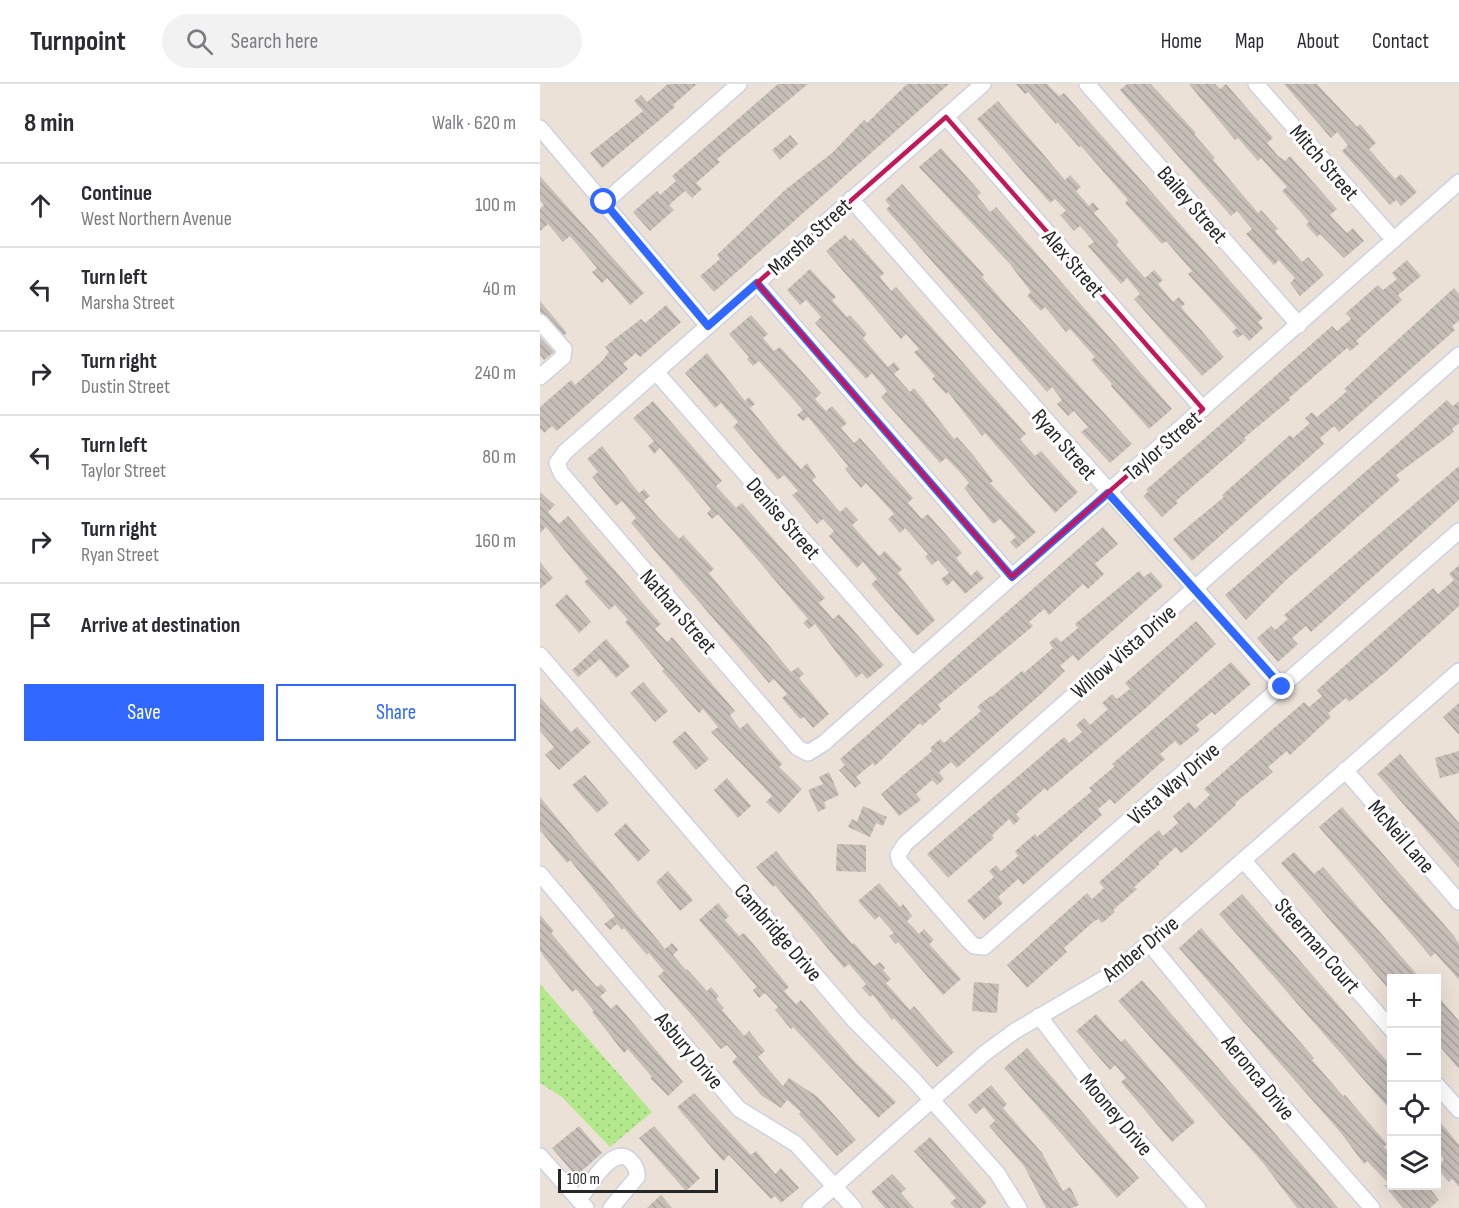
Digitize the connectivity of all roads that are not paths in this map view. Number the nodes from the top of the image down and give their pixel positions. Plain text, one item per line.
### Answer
1 (740, 84) edge
2 (983, 84) edge
3 (1087, 84) edge
4 (1256, 84) edge
5 (946, 117) junction
6 (540, 128) edge
7 (1459, 182) edge
8 (851, 199) junction
9 (604, 202) junction
10 (1394, 240) junction
11 (757, 283) junction
12 (540, 322) edge
13 (1299, 325) junction
14 (708, 326) junction
15 (1459, 355) edge
16 (656, 372) junction
17 (540, 377) edge
18 (1203, 409) junction
19 (557, 462) joint
20 (1108, 493) junction
21 (1459, 531) edge
22 (1012, 577) junction
23 (1195, 588) junction
24 (540, 655) edge
25 (912, 664) junction
26 (1459, 671) edge
27 (1282, 687) junction
28 (808, 753) joint
29 (1345, 770) junction
30 (898, 855) joint
31 (1244, 860) junction
32 (540, 874) edge
33 (1459, 902) edge
34 (1149, 943) junction
35 (1039, 1016) junction
36 (1390, 1028) edge
37 (1441, 1089) edge
38 (932, 1101) junction
39 (1459, 1110) edge
40 (540, 1156) edge
41 (836, 1185) junction
42 (582, 1204) edge
43 (611, 1208) edge
44 (810, 1208) edge
45 (854, 1208) edge
46 (1019, 1208) edge
47 (1198, 1208) edge
48 (1372, 1208) edge

1 - 9 street
2 - 5 street, Marsha Street
3 - 13 street, Bailey Street
4 - 10 street, Mitch Street
5 - 8 street, Marsha Street
5 - 18 street, Alex Street
6 - 9 street
7 - 10 street, Taylor Street
8 - 11 street, Marsha Street
8 - 20 street, Ryan Street
9 - 14 street
10 - 13 street, Taylor Street
11 - 14 street, Marsha Street
11 - 22 street
12 - 17 street
13 - 18 street, Taylor Street
14 - 16 street, Marsha Street
15 - 23 street, Willow Vista Drive
16 - 19 street, Marsha Street
16 - 25 street, Denise Street
18 - 20 street, Taylor Street
19 - 28 street, Nathan Street
20 - 22 street, Taylor Street
20 - 23 street, Ryan Street
21 - 27 street, Vista Way Drive
22 - 25 street, Taylor Street
23 - 27 street, Ryan Street
23 - 30 street, Willow Vista Drive
24 - 38 street, Cambridge Drive
25 - 28 street, Taylor Street
26 - 29 street, Amber Drive
27 - 30 street, Vista Way Drive
29 - 31 street, Amber Drive
29 - 33 street, McNeil Lane
31 - 34 street, Amber Drive
31 - 36 street, Steerman Court
32 - 41 street, Asbury Drive
34 - 35 street, Amber Drive
34 - 48 street, Aeronca Drive
35 - 38 street, Amber Drive
35 - 47 street, Mooney Drive
37 - 39 street
38 - 41 street, Amber Drive
38 - 46 street, Cambridge Drive
40 - 42 street
41 - 44 street, Amber Drive
41 - 45 street, Asbury Drive
42 - 43 street

